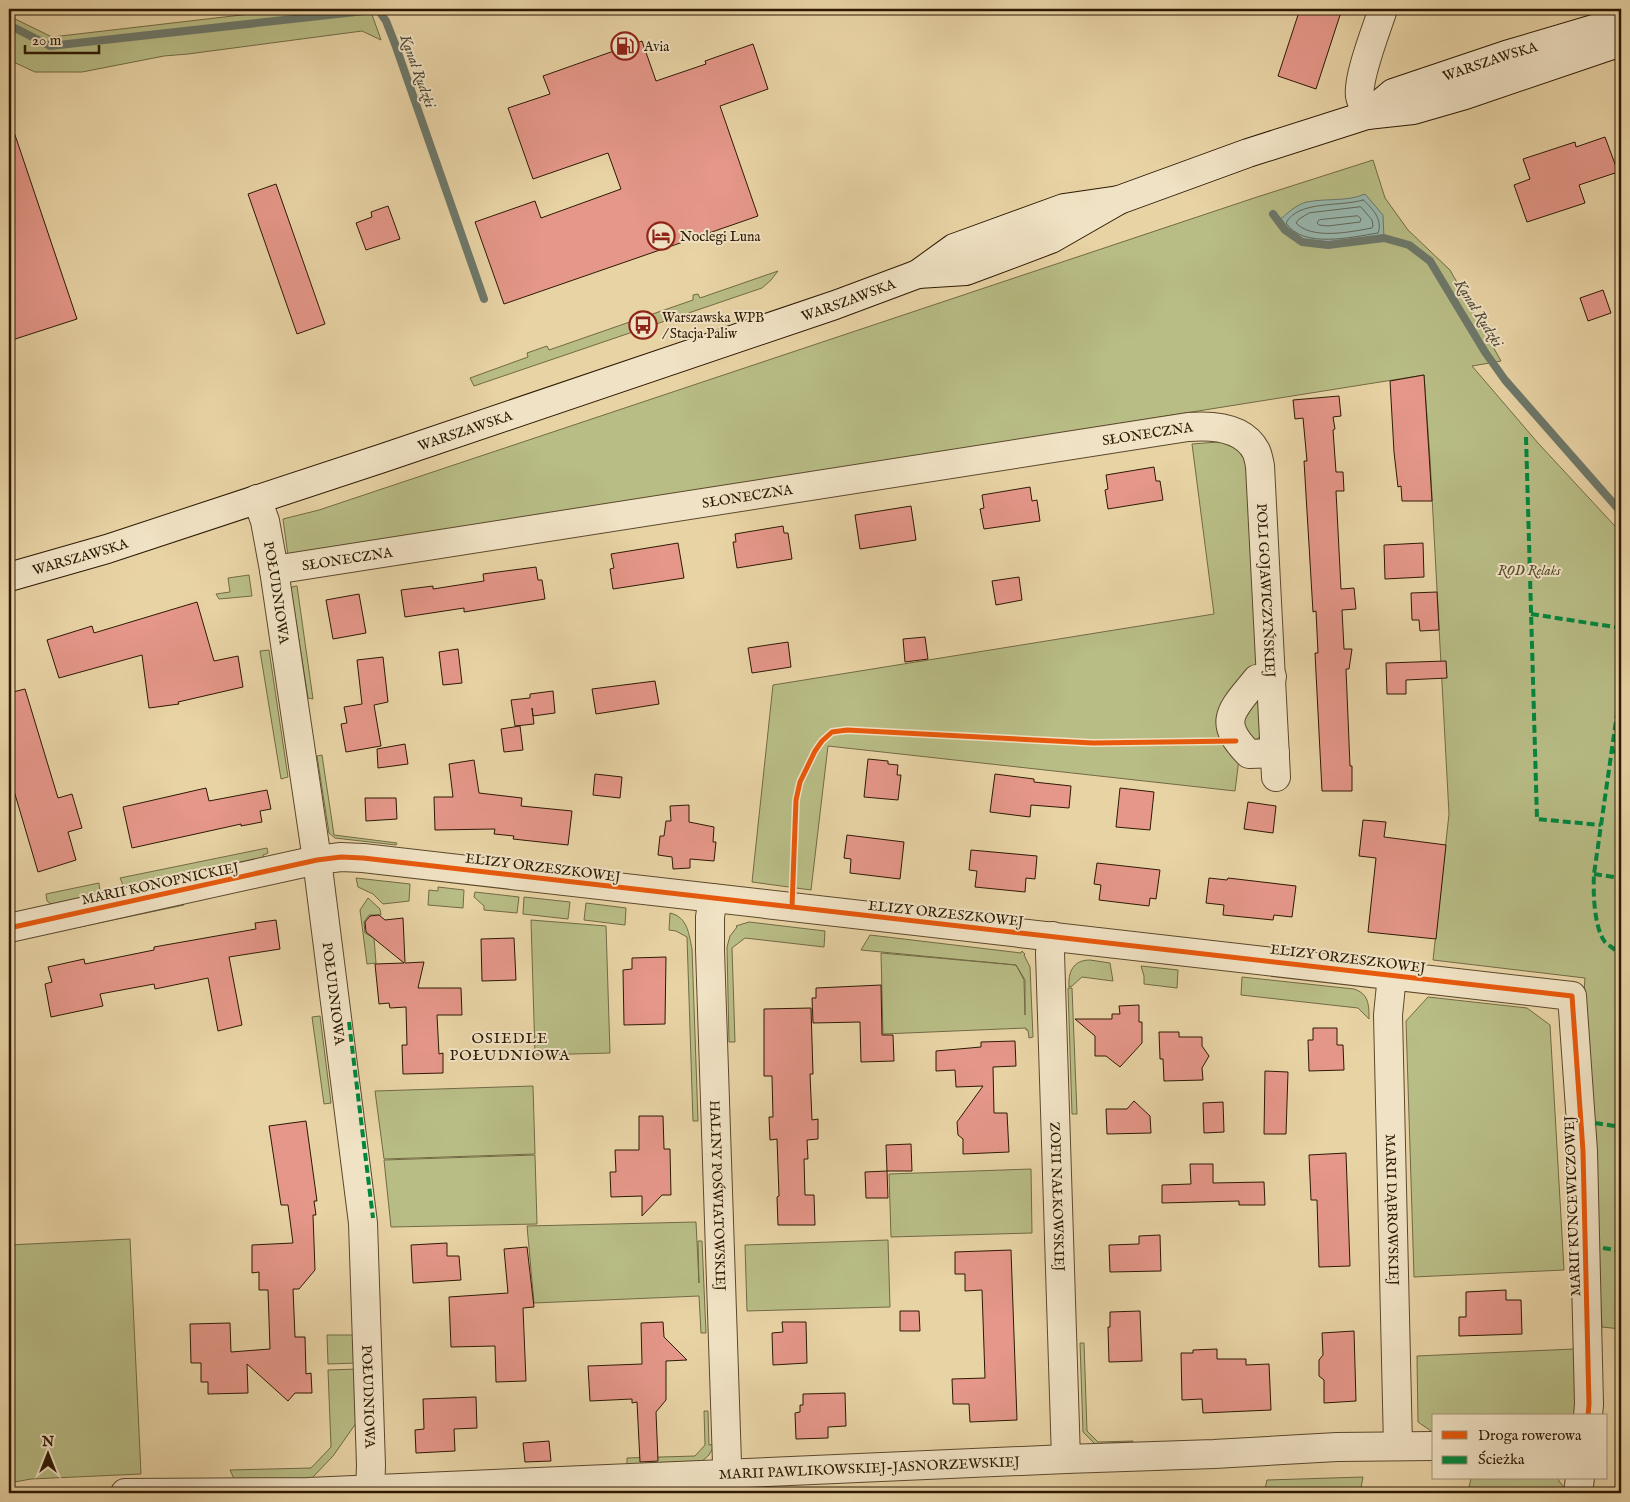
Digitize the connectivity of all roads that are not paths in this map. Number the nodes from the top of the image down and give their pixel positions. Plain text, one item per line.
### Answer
1 (1383, 9) edge
2 (1621, 21) edge
3 (1621, 42) edge
4 (1367, 115) junction
5 (1220, 427) joint
6 (257, 499) junction
7 (274, 570) junction
8 (9, 578) edge
9 (1272, 677) junction
10 (317, 860) junction
11 (713, 898) junction
12 (9, 928) edge
13 (1052, 936) junction
14 (1392, 975) junction
15 (1572, 996) joint
16 (1588, 1414) edge
17 (1398, 1446) junction
18 (1432, 1446) edge
19 (1066, 1459) junction
20 (1580, 1480) edge
21 (728, 1483) edge
22 (370, 1491) edge
23 (125, 1493) edge
24 (1578, 1493) edge

1 - 4 street
2 - 4 street, WARSZAWSKA
3 - 4 street, WARSZAWSKA
4 - 6 street, WARSZAWSKA
5 - 7 street, SŁONECZNA
5 - 9 street, POLI GOJAWICZYŃSKIEJ
6 - 7 street, POŁUDNIOWA
6 - 8 street, WARSZAWSKA
7 - 10 street, POŁUDNIOWA
9 - 9 street, POLI GOJAWICZYŃSKIEJ
10 - 11 street, ELIZY ORZESZKOWEJ
10 - 12 street, MARII KONOPNICKIEJ
10 - 22 street, POŁUDNIOWA
11 - 13 street, ELIZY ORZESZKOWEJ
11 - 21 street, HALINY POŚWIATOWSKIEJ
13 - 14 street, ELIZY ORZESZKOWEJ
13 - 19 street, ZOFII NAŁKOWSKIEJ
14 - 15 street, ELIZY ORZESZKOWEJ
14 - 17 street, MARII DĄBROWSKIEJ
15 - 16 street, MARII KUNCEWICZOWEJ
17 - 18 street, MARII PAWLIKOWSKIEJ-JASNORZEWSKIEJ
17 - 19 street, MARII PAWLIKOWSKIEJ-JASNORZEWSKIEJ
19 - 21 street, MARII PAWLIKOWSKIEJ-JASNORZEWSKIEJ
20 - 24 street
21 - 22 street, MARII PAWLIKOWSKIEJ-JASNORZEWSKIEJ
22 - 23 street, MARII PAWLIKOWSKIEJ-JASNORZEWSKIEJ

